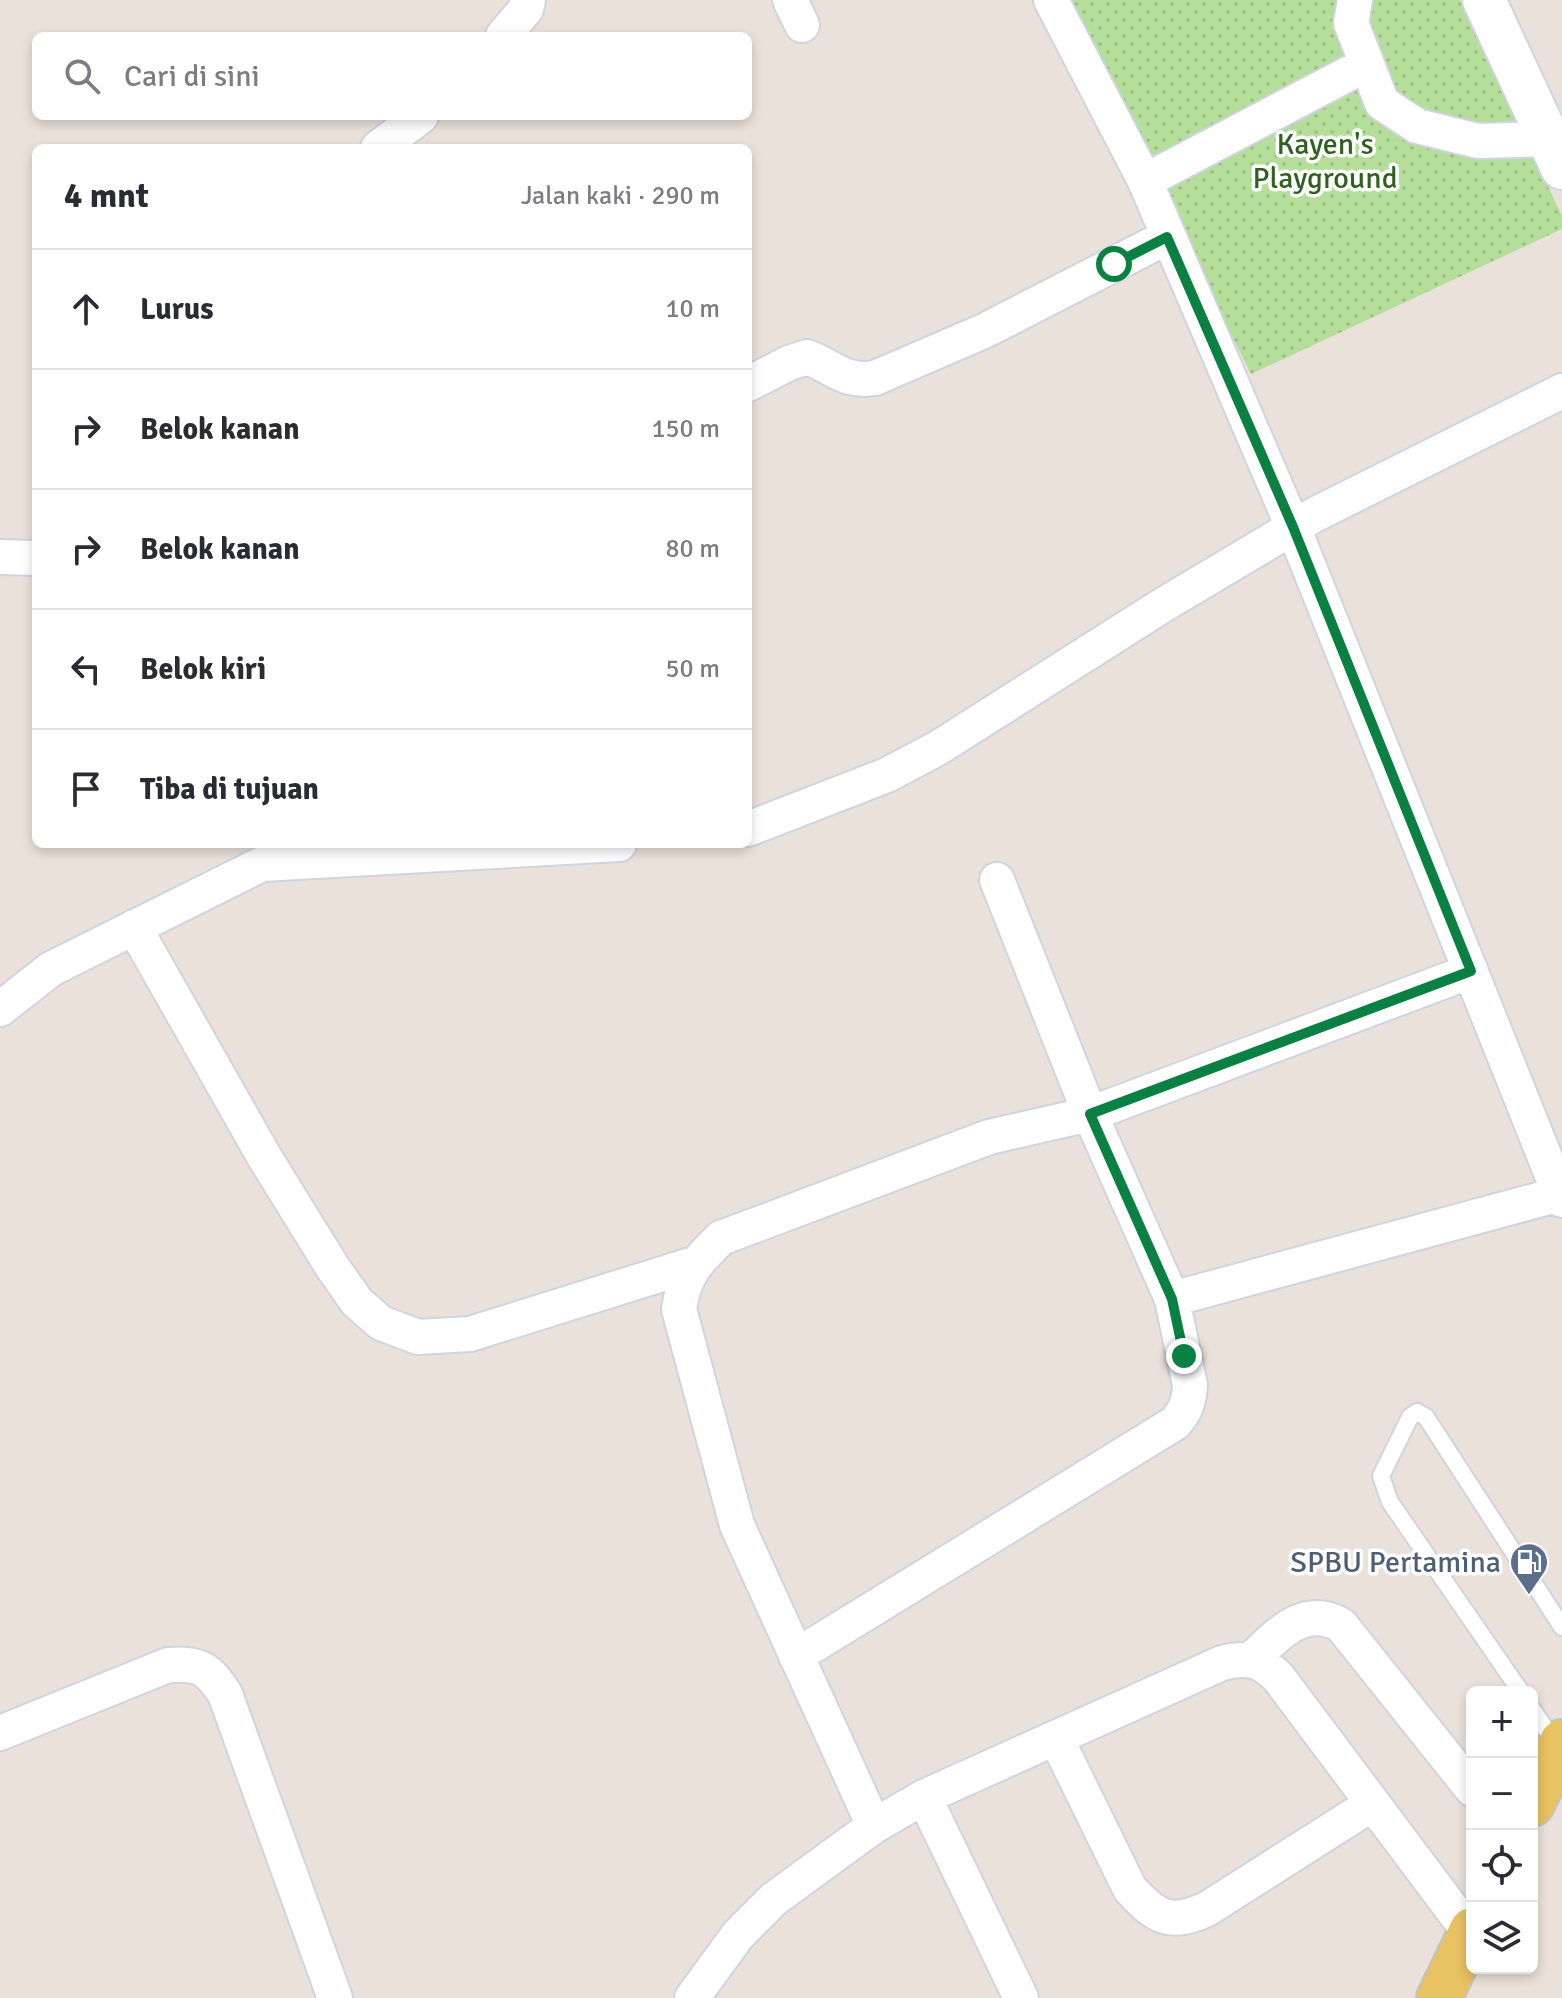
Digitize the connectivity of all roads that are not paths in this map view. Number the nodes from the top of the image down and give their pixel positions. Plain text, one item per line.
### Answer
1 (528, 0) edge
2 (1051, 0) edge
3 (1355, 0) edge
4 (1484, 0) edge
5 (506, 32) edge
6 (1365, 65) junction
7 (416, 120) edge
8 (1554, 137) edge
9 (383, 144) edge
10 (1145, 181) junction
11 (1167, 237) junction
12 (752, 382) edge
13 (1562, 391) edge
14 (1293, 527) junction
15 (0, 557) edge
16 (32, 558) edge
17 (752, 827) edge
18 (476, 848) edge
19 (261, 854) edge
20 (997, 880) dead end
21 (134, 927) junction
22 (1471, 971) junction
23 (0, 1009) edge
24 (1090, 1114) junction
25 (1561, 1197) edge
26 (694, 1264) junction
27 (1172, 1299) junction
28 (1562, 1627) edge
29 (796, 1656) junction
30 (1252, 1659) junction
31 (1517, 1686) edge
32 (1538, 1717) edge
33 (0, 1733) edge
34 (1056, 1738) junction
35 (1560, 1745) edge
36 (1466, 1781) edge
37 (1538, 1791) edge
38 (924, 1797) junction
39 (1372, 1804) junction
40 (874, 1826) junction
41 (1466, 1926) edge
42 (1466, 1942) edge
43 (335, 1998) edge
44 (692, 1998) edge
45 (1021, 1998) edge
46 (1439, 1998) edge

1 - 5 street
2 - 10 street
3 - 6 street
4 - 8 street
6 - 8 street
6 - 10 street
7 - 9 street
10 - 11 street
11 - 12 street
11 - 14 street
13 - 14 street
14 - 17 street
14 - 22 street
15 - 16 street
18 - 19 street
19 - 21 street
20 - 24 street
21 - 23 street
21 - 26 street
22 - 24 street
22 - 25 street
24 - 26 street
24 - 27 street
25 - 27 street
26 - 29 street
27 - 29 street
28 - 31 lane
29 - 40 street
30 - 34 street
30 - 36 street
30 - 39 street
32 - 35 lane
33 - 43 street
34 - 38 street
34 - 39 street
35 - 37 main road
38 - 40 street
38 - 45 street
39 - 41 street
40 - 44 street
42 - 46 main road

